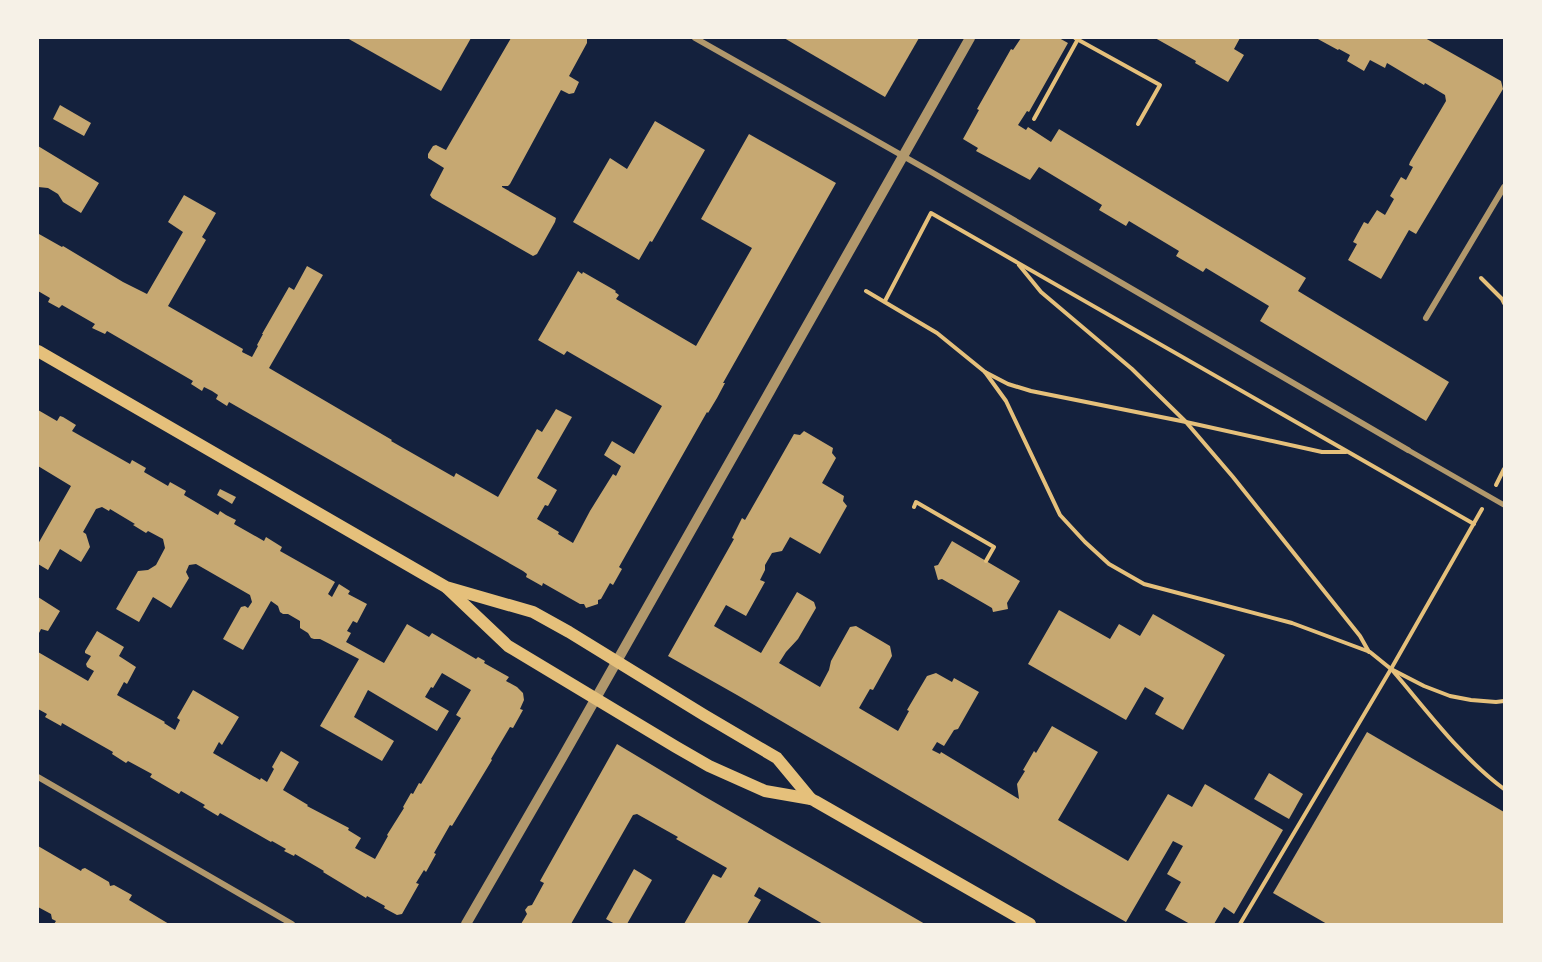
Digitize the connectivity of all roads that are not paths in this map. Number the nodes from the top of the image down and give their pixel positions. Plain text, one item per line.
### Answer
1 (695, 38) edge
2 (970, 38) edge
3 (903, 156) junction
4 (1504, 187) edge
5 (1426, 318) dead end
6 (38, 351) edge
7 (1408, 450) joint
8 (1504, 505) edge
9 (446, 587) junction
10 (617, 662) junction
11 (595, 699) junction
12 (38, 777) edge
13 (811, 799) junction
14 (292, 924) edge
15 (466, 924) edge
16 (1030, 924) edge

1 - 3 street
2 - 3 street
3 - 7 street
3 - 10 street
4 - 5 street
6 - 9 main road
7 - 8 street
9 - 10 main road
9 - 11 main road
10 - 11 street
10 - 13 main road
11 - 13 main road
11 - 15 street
12 - 14 street
13 - 16 main road

